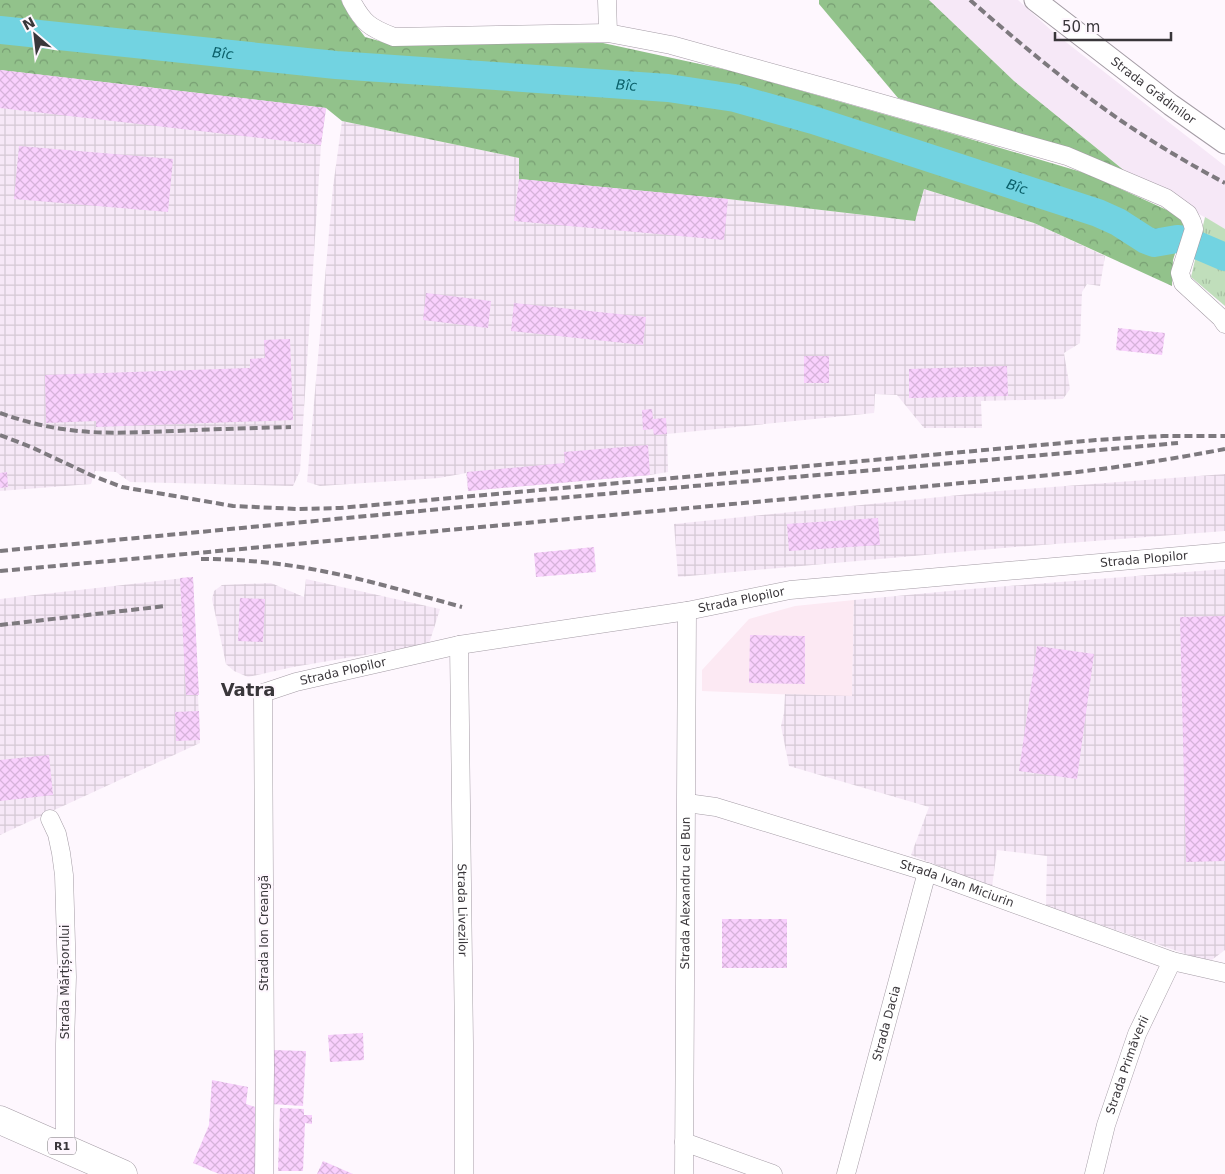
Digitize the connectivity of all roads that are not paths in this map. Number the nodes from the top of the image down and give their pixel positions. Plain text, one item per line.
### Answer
1 (351, 0) edge
2 (607, 0) edge
3 (1035, 0) edge
4 (608, 33) junction
5 (1225, 143) edge
6 (1225, 324) edge
7 (1225, 552) edge
8 (687, 611) junction
9 (459, 645) junction
10 (263, 693) joint
11 (686, 803) junction
12 (50, 819) dead end
13 (927, 872) junction
14 (1172, 961) junction
15 (1221, 969) edge
16 (0, 1120) edge
17 (684, 1142) junction
18 (65, 1148) junction
19 (123, 1174) edge
20 (264, 1174) edge
21 (464, 1174) edge
22 (684, 1174) edge
23 (773, 1174) edge
24 (846, 1174) edge
25 (1094, 1174) edge

1 - 4 street
2 - 4 street
3 - 5 street, Strada Grădinilor
4 - 6 street
7 - 8 street, Strada Plopilor
8 - 9 street, Strada Plopilor
8 - 11 street, Strada Alexandru cel Bun
9 - 10 street, Strada Plopilor
9 - 21 street, Strada Livezilor
10 - 20 street, Strada Ion Creangă
11 - 13 street, Strada Ivan Miciurin
11 - 17 street, Strada Alexandru cel Bun
12 - 18 street, Strada Mărțișorului
13 - 14 street, Strada Ivan Miciurin
13 - 24 street, Strada Dacia
14 - 15 street, Strada Ivan Miciurin
14 - 25 street, Strada Primăverii
16 - 18 highway, R1
17 - 22 street, Strada Alexandru cel Bun
17 - 23 street
18 - 19 highway, R1

